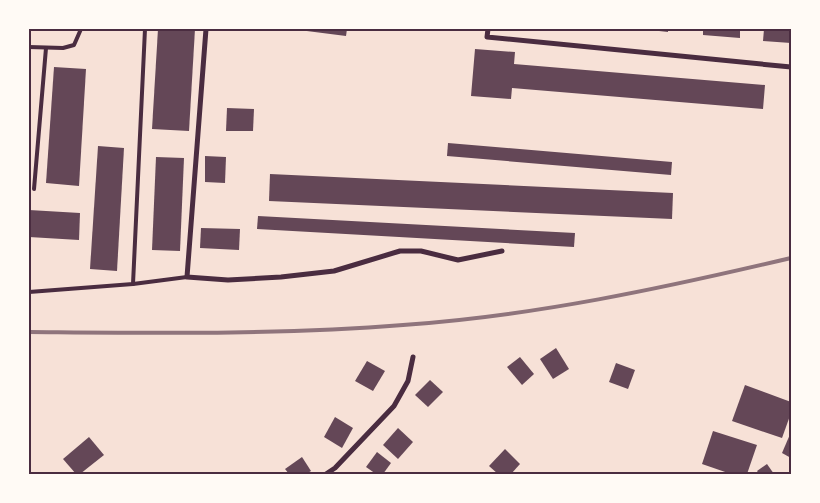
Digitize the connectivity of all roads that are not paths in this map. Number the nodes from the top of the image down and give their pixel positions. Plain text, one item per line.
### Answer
1 (82, 29) edge
2 (145, 29) edge
3 (206, 29) edge
4 (488, 29) edge
5 (29, 47) edge
6 (46, 48) junction
7 (791, 67) edge
8 (34, 189) dead end
9 (502, 251) dead end
10 (187, 277) junction
11 (133, 284) junction
12 (29, 292) edge
13 (413, 357) dead end
14 (326, 474) edge

1 - 6 lane
2 - 11 lane
3 - 10 street
4 - 7 street
5 - 6 lane
6 - 8 lane
9 - 10 street
10 - 11 lane
11 - 12 lane
13 - 14 street

